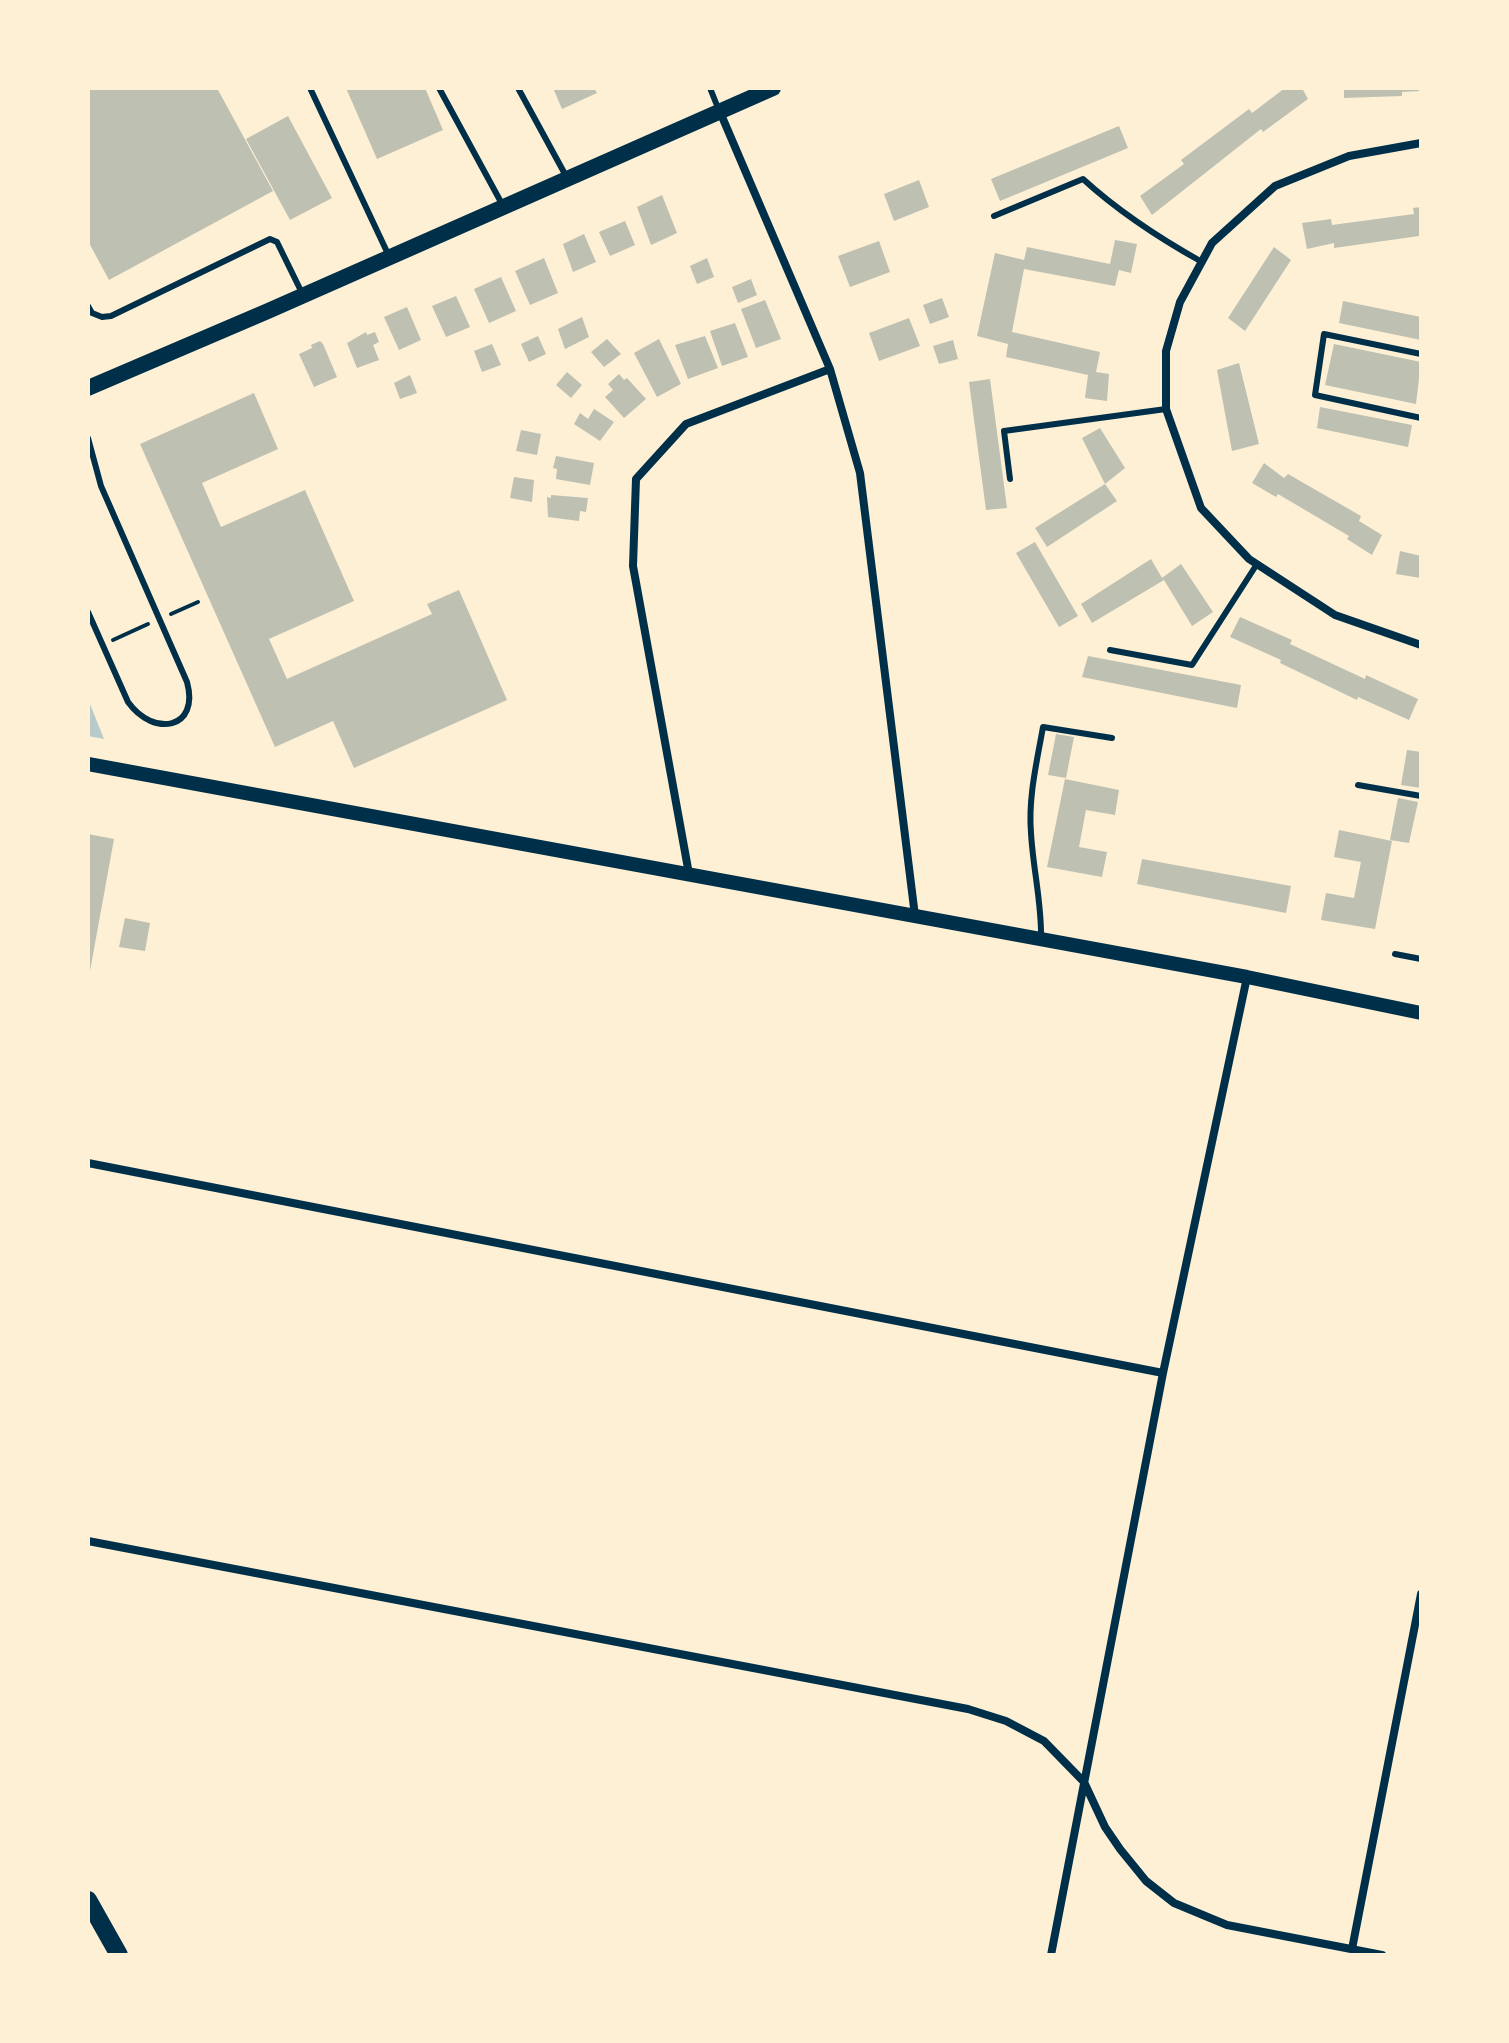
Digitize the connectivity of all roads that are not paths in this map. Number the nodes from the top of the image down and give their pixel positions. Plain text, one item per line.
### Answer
1 (310, 88) edge
2 (439, 88) edge
3 (518, 88) edge
4 (710, 88) edge
5 (773, 88) edge
6 (720, 112) junction
7 (1421, 143) edge
8 (568, 179) junction
9 (503, 208) junction
10 (994, 216) dead end
11 (390, 258) junction
12 (1202, 262) junction
13 (303, 296) junction
14 (88, 306) edge
15 (1421, 354) edge
16 (830, 369) junction
17 (88, 388) edge
18 (1166, 409) junction
19 (1421, 418) edge
20 (88, 438) edge
21 (1010, 479) dead end
22 (1257, 564) junction
23 (88, 612) edge
24 (1421, 645) edge
25 (1110, 650) dead end
26 (1112, 738) dead end
27 (88, 764) edge
28 (1358, 785) dead end
29 (1421, 796) edge
30 (689, 874) junction
31 (915, 916) junction
32 (1041, 939) junction
33 (1395, 954) dead end
34 (1421, 959) edge
35 (1247, 977) junction
36 (1421, 1013) edge
37 (88, 1163) edge
38 (1163, 1373) junction
39 (88, 1541) edge
40 (1421, 1594) edge
41 (1084, 1782) junction
42 (88, 1900) edge
43 (1352, 1949) junction
44 (119, 1955) edge
45 (1051, 1955) edge
46 (1382, 1955) edge

1 - 11 lane
2 - 9 lane
3 - 8 lane
4 - 6 lane
5 - 6 main road
6 - 8 main road
6 - 16 street
7 - 12 street
8 - 9 main road
9 - 11 main road
10 - 12 lane
11 - 13 main road
12 - 18 street
13 - 14 lane
13 - 17 main road
15 - 19 lane
16 - 30 street
16 - 31 street
18 - 21 lane
18 - 22 street
20 - 23 lane
22 - 24 street
22 - 25 lane
26 - 32 lane
27 - 30 street
28 - 29 lane
30 - 31 street
31 - 32 street
32 - 35 street
33 - 34 lane
35 - 36 street
35 - 38 street
37 - 38 street
38 - 41 street
39 - 41 street
40 - 43 street
41 - 43 street
41 - 45 street
42 - 44 main road
43 - 46 street

